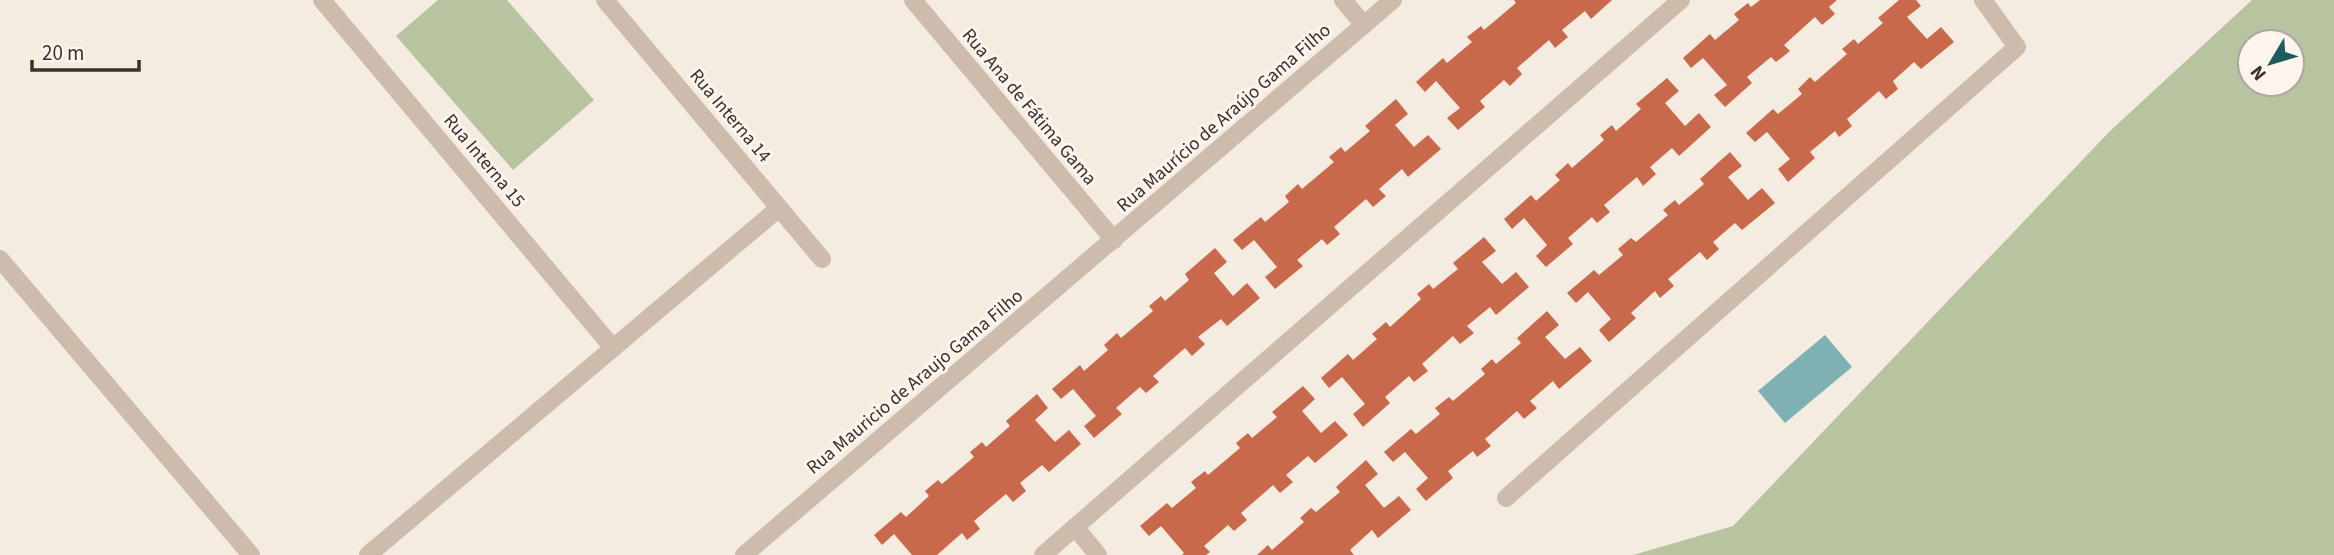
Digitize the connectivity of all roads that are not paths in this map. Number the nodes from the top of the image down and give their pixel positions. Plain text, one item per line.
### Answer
1 (322, 0) edge
2 (605, 0) edge
3 (913, 0) edge
4 (1343, 0) edge
5 (1393, 0) edge
6 (1681, 0) edge
7 (1983, 0) edge
8 (1364, 25) junction
9 (779, 208) junction
10 (1114, 240) junction
11 (0, 259) edge
12 (822, 259) dead end
13 (613, 348) junction
14 (1506, 498) dead end
15 (1075, 527) junction
16 (251, 555) edge
17 (368, 555) edge
18 (744, 555) edge
19 (1043, 555) edge
20 (1098, 555) edge

1 - 13 street, Rua Interna 15
2 - 9 street, Rua Interna 14
3 - 10 street, Rua Ana de Fátima Gama
4 - 8 street
5 - 8 street, Rua Maurício de Araújo Gama Filho
6 - 15 street
7 - 14 street
8 - 10 street, Rua Maurício de Araújo Gama Filho
9 - 12 street, Rua Interna 14
9 - 13 street
10 - 18 street, Rua Mauricio de Araujo Gama Filho
11 - 16 street
13 - 17 street
15 - 19 street
15 - 20 street

